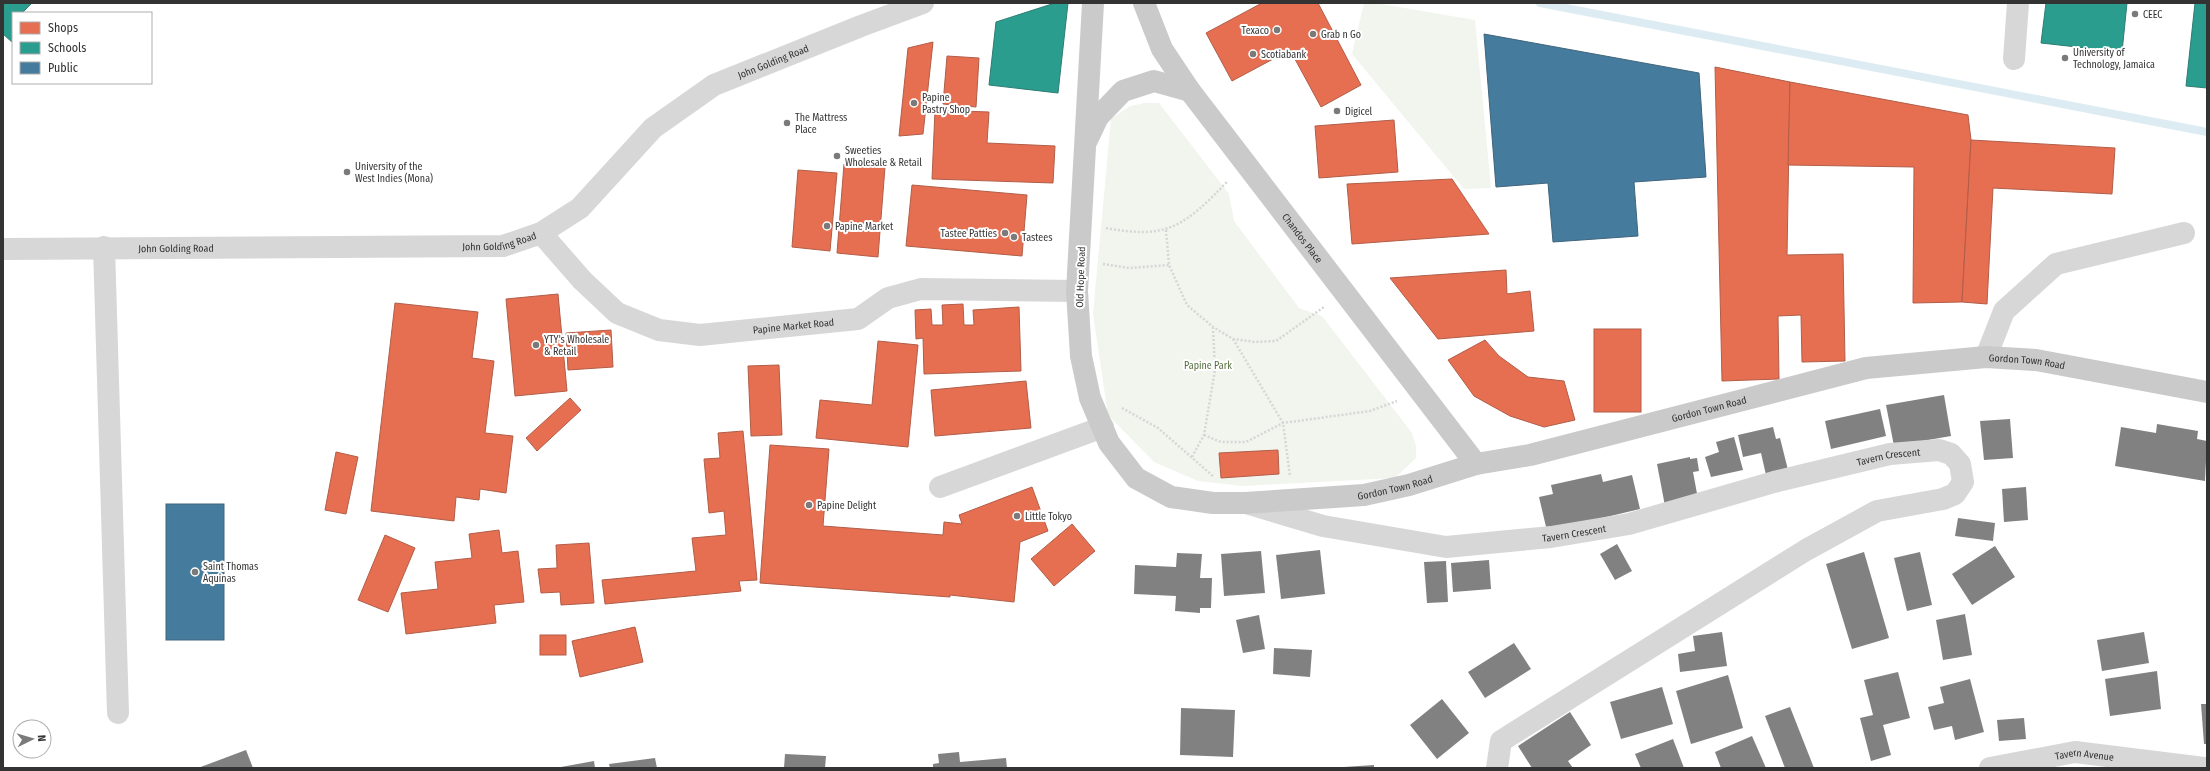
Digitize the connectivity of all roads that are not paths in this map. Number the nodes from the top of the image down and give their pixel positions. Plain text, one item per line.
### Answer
1 (922, 3) edge
2 (1093, 3) edge
3 (1144, 3) edge
4 (2018, 3) edge
5 (2014, 59) dead end
6 (1190, 91) junction
7 (1084, 147) junction
8 (541, 233) junction
9 (2184, 234) dead end
10 (104, 247) junction
11 (3, 249) edge
12 (1077, 291) junction
13 (1986, 357) junction
14 (2207, 392) edge
15 (1103, 427) junction
16 (1476, 464) junction
17 (940, 487) dead end
18 (1213, 503) joint
19 (1245, 503) junction
20 (118, 713) dead end
21 (1496, 768) edge
22 (1990, 768) edge
23 (2204, 768) edge

1 - 8 street, John Golding Road
2 - 7 main road, Old Hope Road
3 - 6 main road, Chandos Place
4 - 5 street
6 - 7 main road
6 - 16 main road, Chandos Place
7 - 12 main road, Old Hope Road
8 - 10 street, John Golding Road
8 - 12 street, Papine Market Road
9 - 13 street
10 - 11 street, John Golding Road
10 - 20 street
12 - 15 main road, Old Hope Road
13 - 14 main road, Gordon Town Road
13 - 16 main road, Gordon Town Road
15 - 17 street
15 - 18 main road, Old Hope Road
16 - 19 main road, Gordon Town Road
18 - 19 main road, Gordon Town Road
19 - 21 street, Tavern Crescent
22 - 23 street, Tavern Avenue

